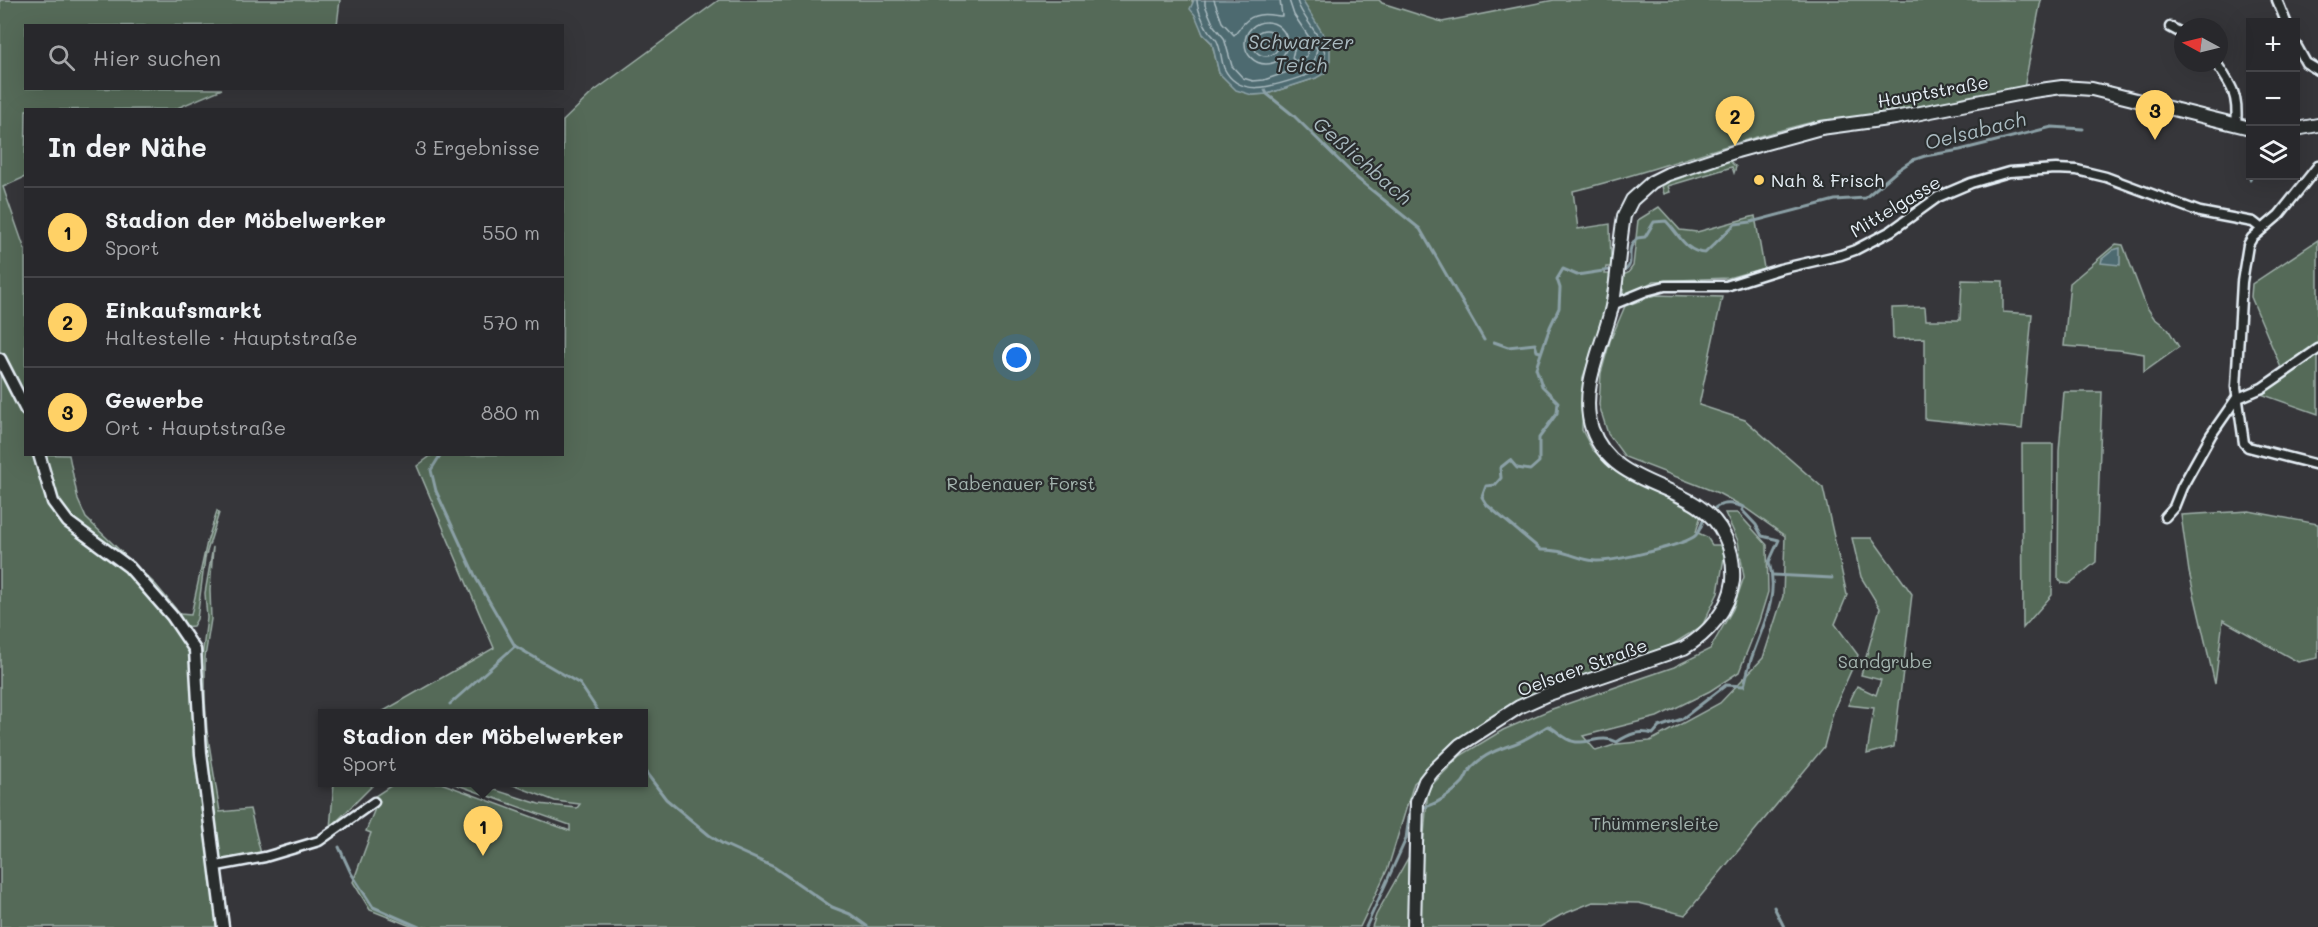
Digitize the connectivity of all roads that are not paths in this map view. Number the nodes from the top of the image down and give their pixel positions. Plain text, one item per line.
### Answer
1 (2277, 0) edge
2 (2284, 18) edge
3 (2170, 27) dead end
4 (2174, 29) edge
5 (2300, 53) edge
6 (2318, 70) edge
7 (2222, 72) edge
8 (2236, 125) junction
9 (2318, 125) edge
10 (2246, 127) edge
11 (2300, 128) edge
12 (2318, 166) edge
13 (2262, 229) junction
14 (1612, 305) junction
15 (2318, 349) edge
16 (0, 358) edge
17 (2236, 399) junction
18 (24, 406) edge
19 (40, 456) edge
20 (2318, 465) edge
21 (2165, 517) dead end
22 (374, 802) dead end
23 (217, 866) junction
24 (223, 927) edge
25 (1414, 927) edge

1 - 2 street
3 - 4 street
5 - 6 street
7 - 8 street
8 - 10 main road, Hauptstraße
8 - 14 main road, Hauptstraße
9 - 11 main road
12 - 13 street
13 - 14 street, Mittelgasse
13 - 17 street
14 - 25 main road, Oelsaer Straße
15 - 17 street
16 - 18 street
17 - 20 street
17 - 21 street
19 - 23 street
22 - 23 street
23 - 24 street

